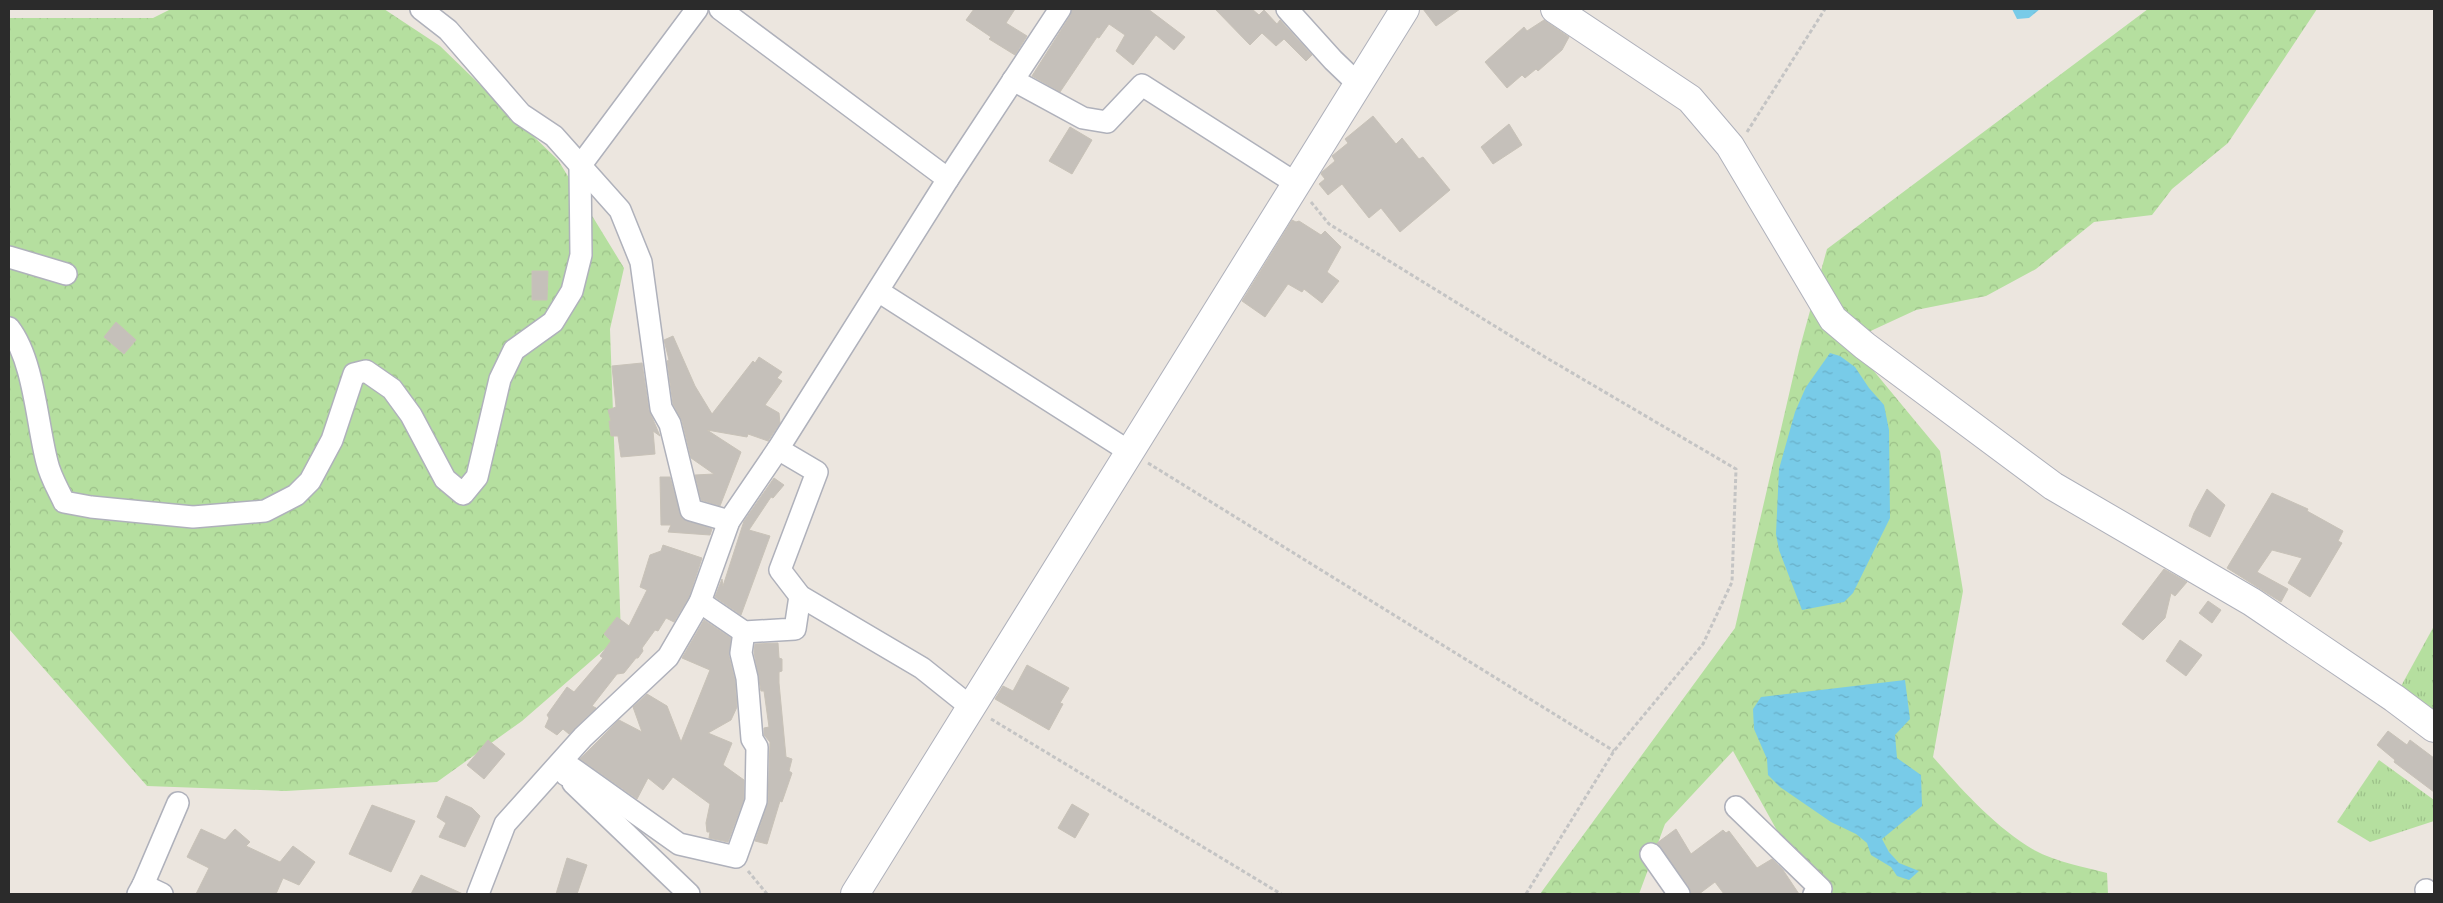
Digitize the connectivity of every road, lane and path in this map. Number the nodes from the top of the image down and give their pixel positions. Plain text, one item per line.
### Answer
1 (421, 9) edge
2 (697, 9) edge
3 (720, 9) edge
4 (1060, 9) edge
5 (1286, 9) edge
6 (1405, 9) edge
7 (1556, 9) edge
8 (1824, 9) edge
9 (1012, 80) junction
10 (1358, 84) junction
11 (1730, 146) junction
12 (580, 166) junction
13 (948, 179) junction
14 (1297, 184) junction
15 (9, 257) edge
16 (66, 274) dead end
17 (878, 291) junction
18 (9, 328) edge
19 (778, 450) junction
20 (1130, 452) junction
21 (729, 521) junction
22 (800, 596) junction
23 (700, 602) junction
24 (744, 632) junction
25 (972, 708) junction
26 (2434, 728) edge
27 (1614, 751) junction
28 (561, 772) junction
29 (178, 803) dead end
30 (1736, 808) dead end
31 (1650, 854) dead end
32 (736, 857) junction
33 (140, 890) edge
34 (162, 894) edge
35 (478, 894) edge
36 (689, 894) edge
37 (767, 894) edge
38 (855, 894) edge
39 (1281, 894) edge
40 (1526, 894) edge
41 (1680, 894) edge
42 (1814, 894) edge

1 - 12 street
2 - 12 street
3 - 13 street
4 - 9 street
5 - 10 street
6 - 10 street
7 - 11 street
8 - 11 path
9 - 13 street
9 - 14 street
10 - 14 street
11 - 26 street
12 - 18 street
12 - 21 street
13 - 17 street
14 - 20 street
14 - 27 path
15 - 16 street
17 - 19 street
17 - 20 street
19 - 21 street
19 - 22 street
20 - 25 street
20 - 27 path
21 - 23 street
22 - 24 street
22 - 25 street
23 - 24 street
23 - 28 street
24 - 32 street
25 - 38 street
25 - 39 path
27 - 40 path
28 - 32 street
28 - 35 street
28 - 36 street
29 - 33 street
30 - 42 street
31 - 41 street
32 - 37 path
33 - 34 street

